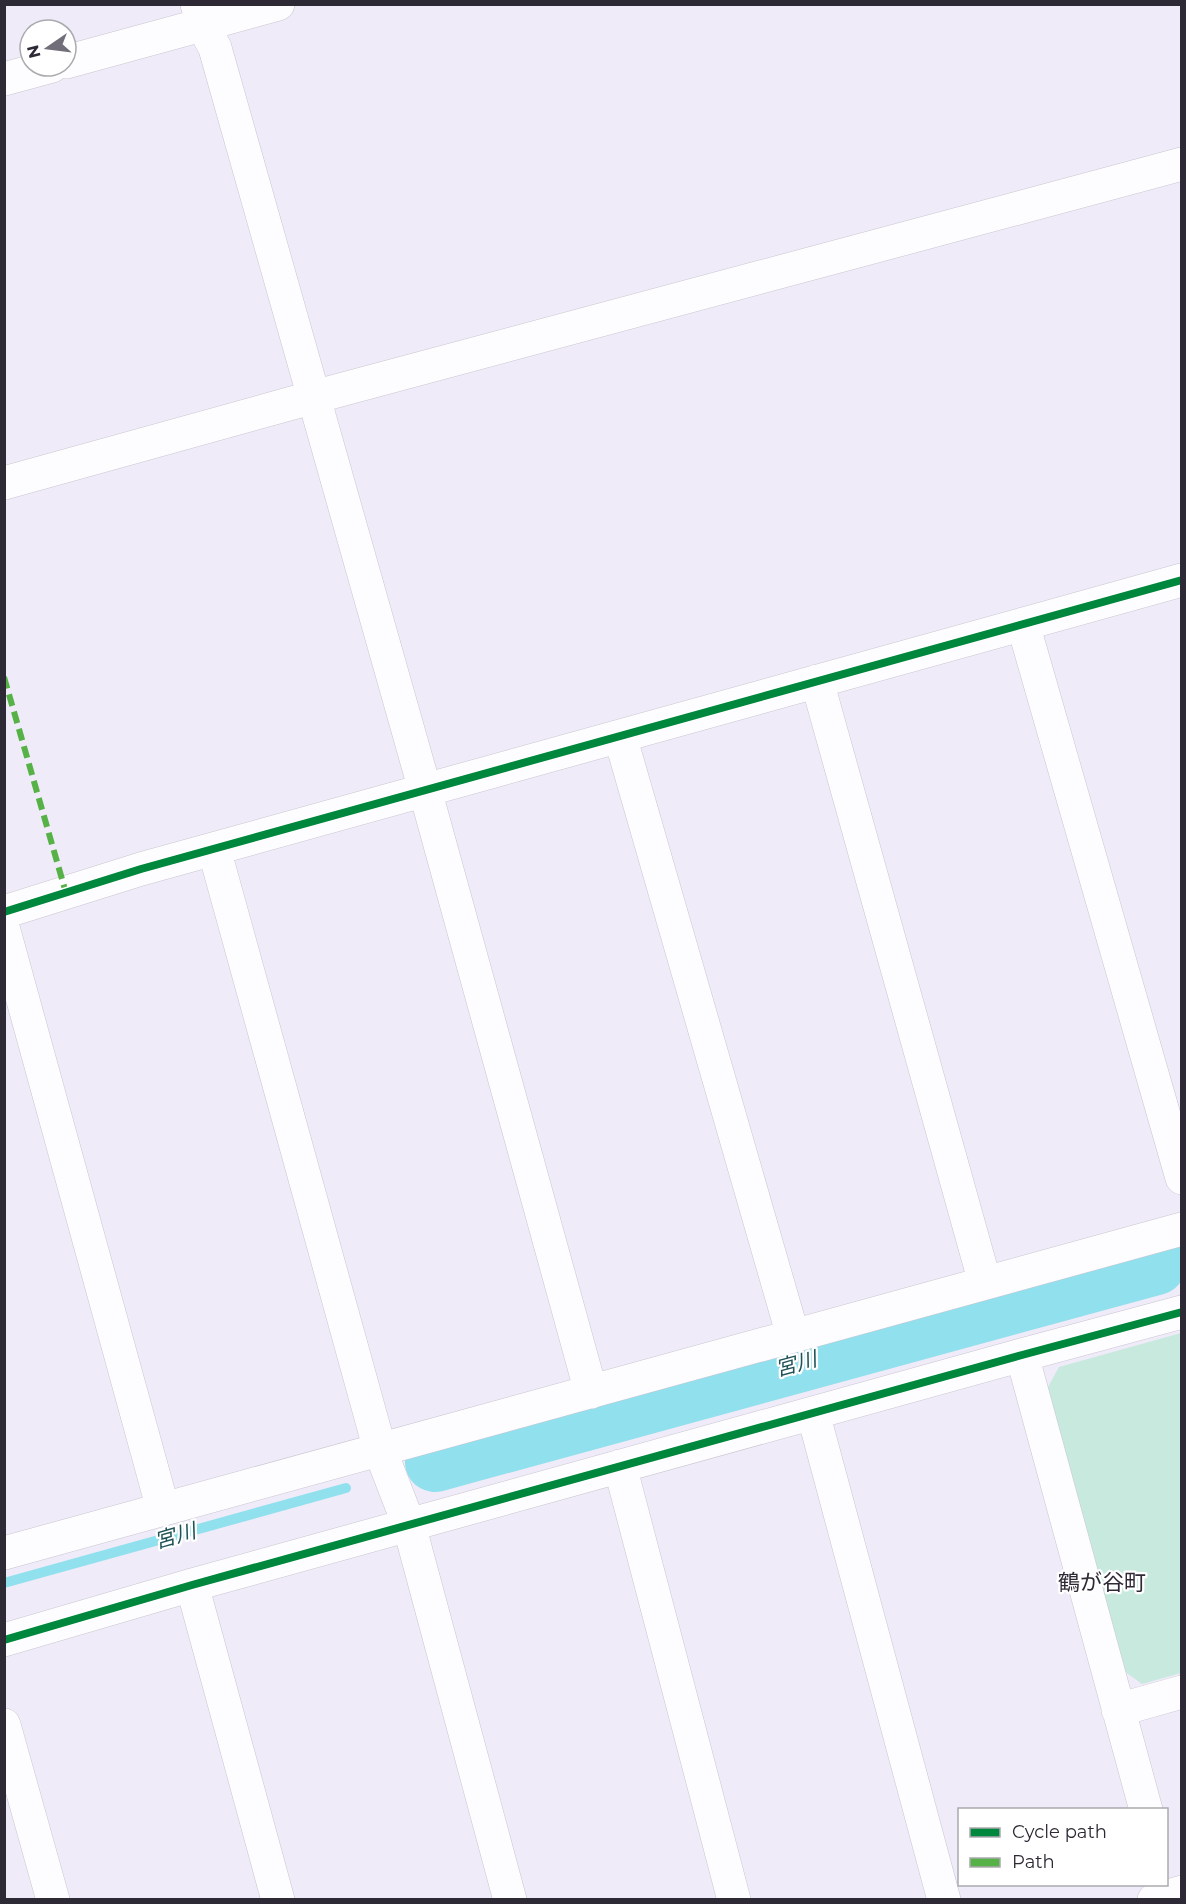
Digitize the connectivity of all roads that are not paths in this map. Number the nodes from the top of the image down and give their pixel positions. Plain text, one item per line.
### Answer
1 (278, 4) edge
2 (200, 15) edge
3 (78, 58) edge
4 (1182, 164) edge
5 (314, 397) junction
6 (4, 483) edge
7 (1182, 580) edge
8 (1023, 624) junction
9 (817, 681) junction
10 (620, 736) junction
11 (425, 790) junction
12 (214, 849) junction
13 (4, 912) edge
14 (4, 931) edge
15 (1182, 1178) edge
16 (1182, 1229) edge
17 (985, 1283) junction
18 (1182, 1312) edge
19 (794, 1336) junction
20 (1022, 1355) junction
21 (591, 1392) junction
22 (813, 1413) junction
23 (380, 1450) junction
24 (620, 1466) junction
25 (163, 1509) junction
26 (409, 1525) junction
27 (4, 1553) edge
28 (192, 1585) junction
29 (4, 1640) edge
30 (1182, 1692) edge
31 (1118, 1710) junction
32 (4, 1725) edge
33 (1146, 1808) edge
34 (53, 1899) edge
35 (278, 1899) edge
36 (510, 1899) edge
37 (734, 1899) edge
38 (944, 1899) edge

1 - 2 street
2 - 3 street
2 - 5 street
4 - 5 street
5 - 6 street
5 - 11 street
7 - 8 street
8 - 9 street
8 - 15 street
9 - 10 street
9 - 17 street
10 - 11 street
10 - 19 street
11 - 12 street
11 - 21 street
12 - 13 street
12 - 23 street
14 - 25 street
16 - 17 street
17 - 19 street
18 - 20 street
19 - 21 street
20 - 22 street
20 - 31 street
21 - 23 street
22 - 24 street
22 - 38 street
23 - 25 street
23 - 26 street
24 - 26 street
24 - 37 street
25 - 27 street
26 - 28 street
26 - 36 street
28 - 29 street
28 - 35 street
30 - 31 street
31 - 33 street
32 - 34 street

